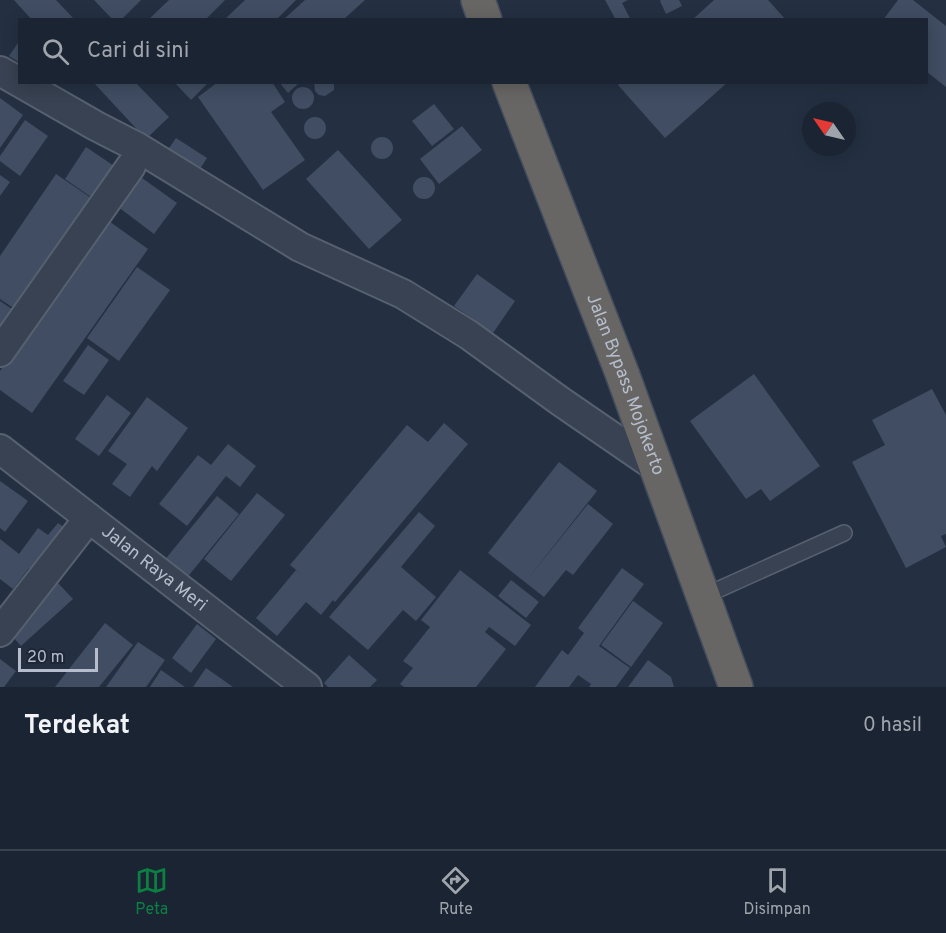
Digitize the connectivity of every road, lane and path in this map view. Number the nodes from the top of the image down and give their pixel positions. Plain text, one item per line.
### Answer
1 (478, 0) edge
2 (484, 18) edge
3 (0, 71) edge
4 (18, 81) edge
5 (23, 84) edge
6 (510, 84) edge
7 (131, 166) dead end
8 (0, 352) edge
9 (0, 449) edge
10 (656, 467) junction
11 (89, 518) junction
12 (844, 533) dead end
13 (704, 596) junction
14 (0, 632) edge
15 (307, 687) edge
16 (736, 687) edge

1 - 2 highway
3 - 4 street
5 - 10 street
6 - 10 highway, Jalan Bypass Mojokerto
7 - 8 street
9 - 11 street, Jalan Raya Meri
10 - 13 highway, Jalan Bypass Mojokerto
11 - 14 street
11 - 15 street, Jalan Raya Meri
12 - 13 lane
13 - 16 highway, Jalan Bypass Mojokerto

